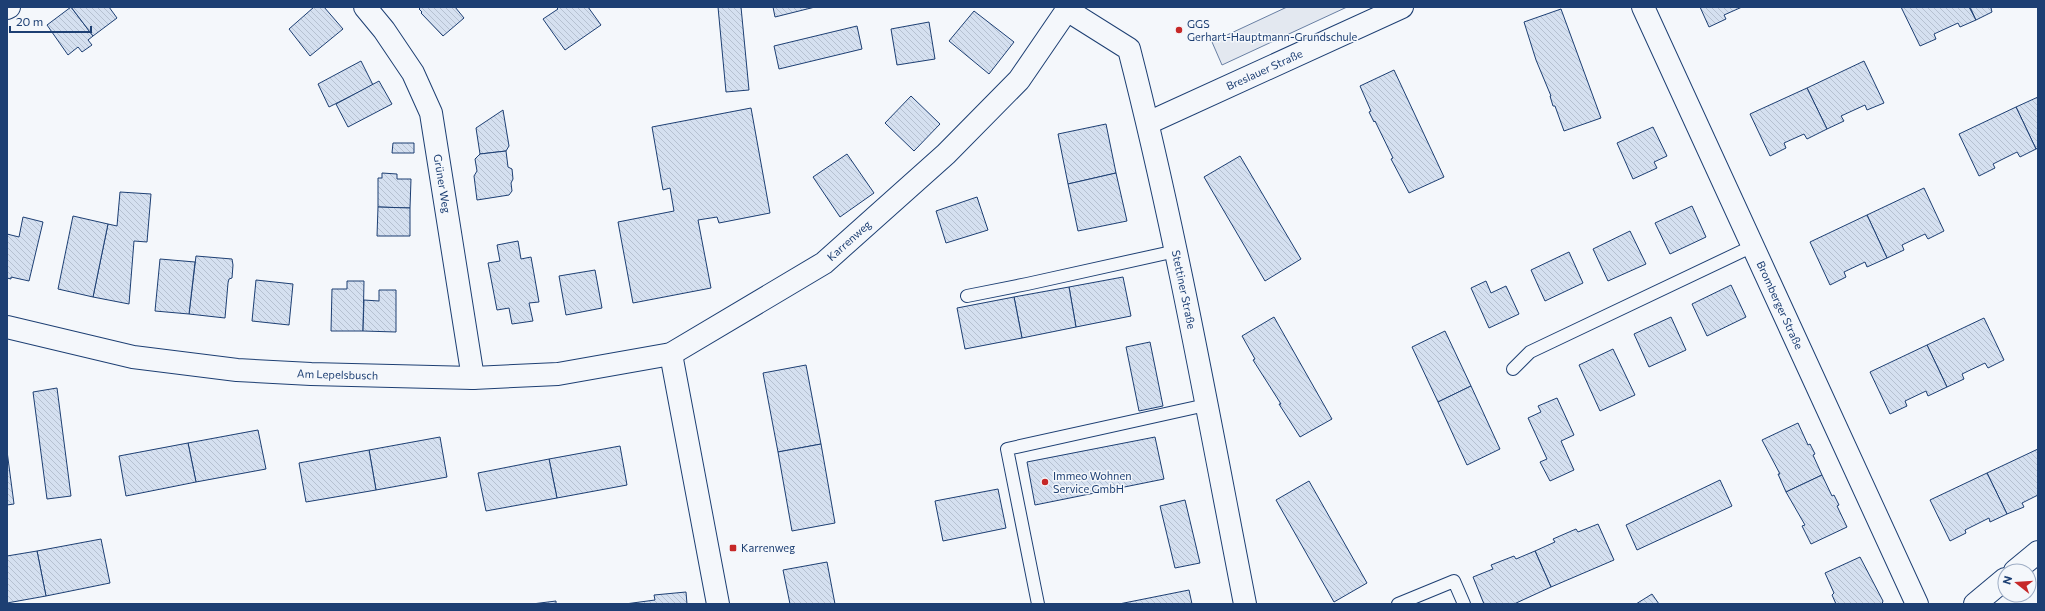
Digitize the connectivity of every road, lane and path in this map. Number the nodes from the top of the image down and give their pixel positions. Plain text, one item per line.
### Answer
1 (365, 7) edge
2 (1402, 7) edge
3 (1643, 7) edge
4 (1068, 8) edge
5 (1148, 123) junction
6 (1753, 246) junction
7 (1176, 251) junction
8 (967, 296) dead end
9 (7, 327) edge
10 (671, 354) junction
11 (1513, 369) dead end
12 (473, 378) junction
13 (1206, 405) junction
14 (2038, 552) edge
15 (2025, 563) edge
16 (1997, 586) edge
17 (718, 604) edge
18 (1038, 604) edge
19 (1245, 604) edge
20 (1398, 604) edge
21 (1464, 604) edge
22 (1918, 604) edge
23 (1975, 604) edge

1 - 12 street, Grüner Weg
2 - 5 street, Breslauer Straße
3 - 6 street, Bromberger Straße
4 - 5 street, Stettiner Straße
4 - 10 street, Karrenweg
5 - 7 street, Stettiner Straße
6 - 11 lane
6 - 22 street, Bromberger Straße
7 - 8 lane
7 - 13 street, Stettiner Straße
9 - 12 street, Am Lepelsbusch
10 - 12 street, Am Lepelsbusch
10 - 17 street
13 - 18 lane
13 - 19 street, Stettiner Straße
14 - 15 street
16 - 23 street
20 - 21 lane

